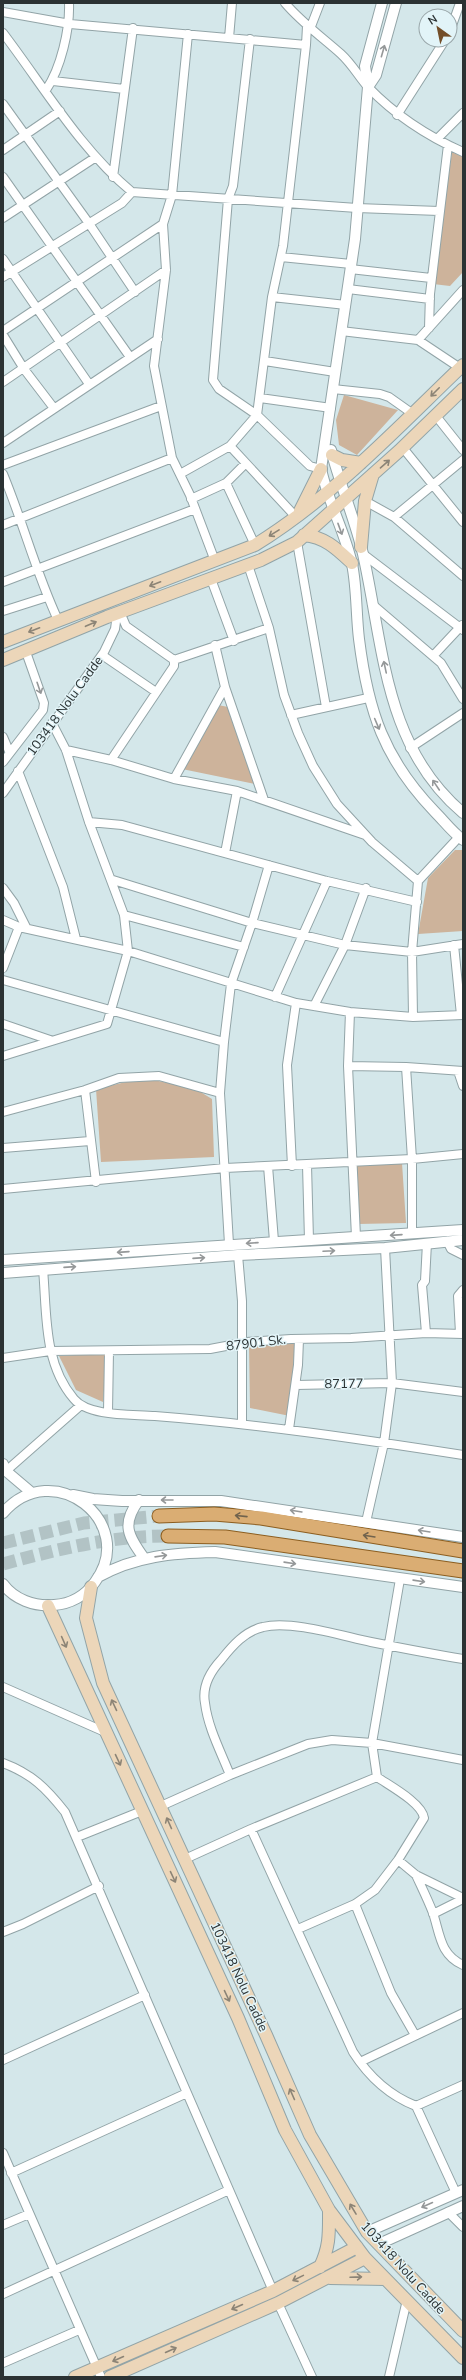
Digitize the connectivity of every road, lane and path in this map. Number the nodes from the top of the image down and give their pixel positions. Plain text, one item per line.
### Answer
1 (69, 3) edge
2 (232, 3) edge
3 (285, 3) edge
4 (320, 3) edge
5 (382, 3) edge
6 (396, 3) edge
7 (3, 12) edge
8 (70, 24) junction
9 (309, 27) junction
10 (133, 28) junction
11 (3, 33) edge
12 (188, 34) junction
13 (230, 38) junction
14 (250, 39) junction
15 (306, 45) junction
16 (441, 48) edge
17 (53, 81) junction
18 (368, 87) junction
19 (124, 89) junction
20 (46, 90) junction
21 (3, 104) edge
22 (60, 111) junction
23 (463, 113) edge
24 (397, 115) junction
25 (24, 135) junction
26 (437, 139) junction
27 (448, 145) junction
28 (3, 150) edge
29 (463, 152) edge
30 (96, 157) junction
31 (3, 177) edge
32 (113, 177) junction
33 (59, 181) junction
34 (132, 192) junction
35 (172, 195) junction
36 (228, 199) junction
37 (287, 203) junction
38 (23, 205) junction
39 (357, 208) junction
40 (439, 211) junction
41 (3, 218) edge
42 (88, 222) junction
43 (163, 224) junction
44 (51, 246) junction
45 (281, 257) junction
46 (110, 258) junction
47 (3, 259) edge
48 (351, 267) junction
49 (166, 270) junction
50 (11, 271) junction
51 (3, 277) edge
52 (431, 278) junction
53 (75, 281) junction
54 (348, 289) junction
55 (463, 290) edge
56 (135, 292) junction
57 (272, 297) junction
58 (430, 299) junction
59 (346, 305) junction
60 (35, 308) junction
61 (102, 314) junction
62 (429, 328) junction
63 (3, 331) edge
64 (342, 331) junction
65 (3, 335) edge
66 (158, 339) junction
67 (418, 340) junction
68 (59, 342) junction
69 (130, 357) junction
70 (265, 361) junction
71 (461, 366) edge
72 (24, 369) junction
73 (335, 372) junction
74 (3, 382) edge
75 (89, 384) junction
76 (333, 389) junction
77 (463, 390) edge
78 (260, 398) junction
79 (161, 406) junction
80 (53, 408) junction
81 (330, 408) junction
82 (414, 414) junction
83 (257, 415) junction
84 (436, 416) junction
85 (326, 433) junction
86 (3, 443) edge
87 (230, 446) junction
88 (403, 448) junction
89 (463, 450) edge
90 (332, 455) junction
91 (172, 458) junction
92 (463, 460) edge
93 (360, 463) junction
94 (245, 464) junction
95 (3, 465) edge
96 (321, 469) junction
97 (3, 474) edge
98 (180, 474) junction
99 (373, 474) junction
100 (339, 481) junction
101 (226, 483) junction
102 (432, 485) junction
103 (326, 493) junction
104 (191, 499) junction
105 (346, 499) junction
106 (365, 501) junction
107 (195, 509) junction
108 (333, 510) junction
109 (296, 517) junction
110 (394, 517) junction
111 (22, 518) junction
112 (463, 522) edge
113 (3, 525) edge
114 (300, 538) junction
115 (255, 545) junction
116 (362, 550) junction
117 (215, 561) junction
118 (352, 564) junction
119 (248, 565) junction
120 (36, 568) junction
121 (462, 573) edge
122 (211, 579) junction
123 (3, 582) edge
124 (47, 597) junction
125 (372, 604) junction
126 (3, 611) edge
127 (118, 613) junction
128 (58, 620) junction
129 (462, 627) edge
130 (269, 628) junction
131 (234, 641) junction
132 (3, 642) edge
133 (215, 645) junction
134 (26, 652) junction
135 (102, 655) junction
136 (433, 656) junction
137 (3, 660) edge
138 (174, 660) junction
139 (225, 687) junction
140 (156, 692) junction
141 (368, 698) junction
142 (463, 699) edge
143 (326, 707) junction
144 (463, 713) edge
145 (291, 715) junction
146 (52, 723) junction
147 (3, 737) edge
148 (410, 748) junction
149 (66, 750) junction
150 (10, 751) junction
151 (111, 760) junction
152 (3, 762) edge
153 (18, 771) junction
154 (174, 779) junction
155 (237, 791) junction
156 (3, 793) edge
157 (264, 800) junction
158 (463, 813) edge
159 (89, 822) junction
160 (366, 835) junction
161 (461, 838) edge
162 (225, 853) junction
163 (269, 865) junction
164 (113, 880) junction
165 (327, 881) junction
166 (418, 881) junction
167 (3, 888) edge
168 (366, 888) junction
169 (417, 902) junction
170 (124, 915) junction
171 (3, 920) edge
172 (252, 923) junction
173 (22, 927) junction
174 (302, 936) junction
175 (76, 939) junction
176 (345, 944) junction
177 (463, 944) edge
178 (454, 945) junction
179 (244, 947) junction
180 (128, 951) junction
181 (412, 952) junction
182 (3, 968) edge
183 (3, 980) edge
184 (231, 984) junction
185 (275, 997) junction
186 (296, 1003) junction
187 (314, 1006) junction
188 (111, 1012) junction
189 (350, 1012) junction
190 (462, 1015) edge
191 (413, 1016) junction
192 (3, 1024) edge
193 (50, 1040) junction
194 (224, 1042) junction
195 (3, 1056) edge
196 (348, 1066) junction
197 (406, 1067) junction
198 (461, 1071) edge
199 (463, 1086) edge
200 (85, 1090) junction
201 (220, 1093) junction
202 (3, 1112) edge
203 (90, 1141) junction
204 (3, 1148) edge
205 (463, 1154) edge
206 (412, 1159) junction
207 (352, 1162) junction
208 (307, 1165) junction
209 (268, 1166) junction
210 (292, 1166) junction
211 (225, 1168) junction
212 (96, 1182) junction
213 (3, 1189) edge
214 (463, 1230) edge
215 (412, 1234) junction
216 (356, 1237) junction
217 (309, 1240) junction
218 (463, 1240) edge
219 (274, 1241) junction
220 (446, 1241) junction
221 (427, 1243) junction
222 (229, 1244) junction
223 (385, 1248) junction
224 (238, 1255) junction
225 (463, 1255) edge
226 (3, 1260) edge
227 (43, 1269) junction
228 (3, 1273) edge
229 (463, 1290) edge
230 (426, 1333) junction
231 (462, 1334) edge
232 (390, 1335) junction
233 (299, 1339) junction
234 (241, 1343) junction
235 (50, 1351) junction
236 (109, 1352) junction
237 (3, 1358) edge
238 (392, 1383) junction
239 (296, 1385) junction
240 (463, 1392) edge
241 (81, 1405) junction
242 (108, 1412) junction
243 (242, 1422) junction
244 (289, 1429) junction
245 (384, 1443) junction
246 (463, 1455) edge
247 (5, 1467) edge
248 (32, 1493) junction
249 (73, 1495) junction
250 (139, 1500) junction
251 (3, 1512) edge
252 (159, 1516) tunnel mouth
253 (366, 1522) junction
254 (168, 1536) tunnel mouth
255 (463, 1537) edge
256 (463, 1551) edge
257 (144, 1558) junction
258 (463, 1572) edge
259 (400, 1579) junction
260 (95, 1582) junction
261 (3, 1584) edge
262 (463, 1587) edge
263 (6, 1592) edge
264 (48, 1606) junction
265 (389, 1646) junction
266 (463, 1659) edge
267 (3, 1687) edge
268 (105, 1732) junction
269 (372, 1743) junction
270 (463, 1760) edge
271 (3, 1763) edge
272 (230, 1775) junction
273 (377, 1777) junction
274 (161, 1806) junction
275 (142, 1811) junction
276 (251, 1829) junction
277 (77, 1837) junction
278 (185, 1859) junction
279 (398, 1860) junction
280 (416, 1875) junction
281 (99, 1886) junction
282 (463, 1898) edge
283 (355, 1904) junction
284 (433, 1914) junction
285 (4, 1929) edge
286 (298, 1929) junction
287 (463, 1965) edge
288 (145, 1995) junction
289 (463, 2013) edge
290 (415, 2035) junction
291 (3, 2060) edge
292 (360, 2062) junction
293 (463, 2085) edge
294 (187, 2093) junction
295 (416, 2106) junction
296 (3, 2153) edge
297 (12, 2174) junction
298 (229, 2190) junction
299 (459, 2191) edge
300 (463, 2206) edge
301 (329, 2210) junction
302 (448, 2212) junction
303 (29, 2214) junction
304 (3, 2225) edge
305 (463, 2227) edge
306 (367, 2232) junction
307 (379, 2244) junction
308 (358, 2247) junction
309 (365, 2258) junction
310 (320, 2267) junction
311 (53, 2271) junction
312 (326, 2278) junction
313 (385, 2279) junction
314 (273, 2291) junction
315 (3, 2294) edge
316 (407, 2300) junction
317 (278, 2303) junction
318 (79, 2330) junction
319 (463, 2331) edge
320 (463, 2358) edge
321 (3, 2363) edge
322 (98, 2373) edge
323 (75, 2377) edge
324 (110, 2377) edge
325 (312, 2377) edge
326 (389, 2377) edge

1 - 8 street
2 - 13 street
3 - 9 street
4 - 9 street
5 - 18 street
18 -> 6 street
7 - 8 street
8 - 10 street
8 - 17 street
9 - 15 street
9 - 18 street
10 - 12 street
10 - 19 street
11 - 20 street
12 - 13 street
12 - 35 street
13 - 14 street
14 - 15 street
14 - 36 street
15 - 37 street
16 - 24 street
17 - 19 street
17 - 20 street
18 - 24 street
18 - 39 street
19 - 32 street
20 - 22 street
21 - 25 street
22 - 25 street
22 - 30 street
23 - 26 street
24 - 26 street
25 - 28 street
25 - 33 street
26 - 27 street
27 - 29 street
27 - 40 street
30 - 32 street
30 - 33 street
31 - 38 street
32 - 34 street
33 - 38 street
33 - 42 street
34 - 35 street
34 - 42 street
35 - 36 street
35 - 43 street
36 - 37 street
36 - 83 street
37 - 39 street
37 - 45 street
38 - 41 street
38 - 44 street
39 - 40 street
39 - 48 street
40 - 52 street
42 - 44 street
42 - 46 street
43 - 46 street
43 - 49 street
44 - 50 street
44 - 53 street
45 - 48 street
45 - 57 street
46 - 53 street
46 - 56 street
47 - 50 street
48 - 52 street
48 - 54 street
49 - 56 street
49 - 66 street
50 - 51 street
50 - 60 street
52 - 58 street
53 - 60 street
53 - 61 street
54 - 58 street
54 - 59 street
55 - 62 street
56 - 61 street
57 - 59 street
57 - 70 street
58 - 62 street
59 - 64 street
60 - 63 street
60 - 68 street
61 - 68 street
61 - 69 street
62 - 67 street
64 - 67 street
64 - 73 street
65 - 72 street
66 - 69 street
66 - 79 street
67 - 71 street
68 - 72 street
68 - 75 street
69 - 75 street
70 - 73 street
70 - 78 street
71 -> 82 main road
72 - 74 street
72 - 80 street
73 - 76 street
75 - 80 street
76 - 81 street
76 - 82 street
77 - 84 main road
78 - 81 street
78 - 83 street
79 - 91 street
79 - 95 street
80 - 86 street
81 - 85 street
82 - 93 main road
83 - 87 street
83 - 96 street
84 - 88 main road
84 - 89 street
85 - 90 street
85 - 96 street
87 - 94 street
87 - 98 street
99 -> 88 main road
88 - 102 street
90 - 93 main road
90 - 100 street
91 - 98 street
91 - 111 street
92 - 102 street
93 - 100 main road
94 - 101 street
94 - 109 street
96 - 103 street
96 - 109 main road
97 - 111 street
98 - 104 street
99 - 105 main road
99 - 106 main road
100 - 103 main road
100 - 105 street
101 - 104 street
101 - 115 street
102 - 110 street
102 - 112 street
103 - 108 street
103 - 109 main road
104 - 107 street
105 - 108 main road
105 - 116 street
106 - 110 street
106 - 116 main road
107 - 117 street
107 - 120 street
108 - 114 main road
108 -> 118 street
109 -> 115 main road
110 - 121 street
111 - 113 street
111 - 120 street
114 - 118 main road
114 - 119 main road
114 - 143 street
115 - 117 main road
116 - 125 street
116 - 129 street
117 -> 128 main road
118 - 141 street
119 - 122 main road
119 - 130 street
120 - 123 street
120 - 124 street
122 - 127 main road
122 - 131 street
124 - 126 street
124 - 128 street
125 - 136 street
148 -> 125 street
134 -> 127 main road
127 - 135 street, 103418 Nolu Cadde
127 - 138 street
128 -> 132 main road
129 - 136 street
130 - 131 street
130 - 145 street
131 - 133 street
133 - 138 street
133 - 139 street
134 - 137 main road
134 -> 150 street
135 - 140 street
135 - 146 street, 103418 Nolu Cadde
136 - 142 street
138 - 140 street
139 - 154 street
139 - 157 street
140 - 151 street
141 - 143 street
141 -> 161 street
143 - 145 street
144 - 148 street
145 - 160 street
146 - 149 street
146 - 153 street, 103418 Nolu Cadde
147 - 150 street
158 -> 148 street
149 - 151 street
149 - 159 street
150 - 152 street
151 - 154 street
153 - 156 street, 103418 Nolu Cadde
153 - 175 street
154 - 155 street
155 - 157 street
155 - 162 street
157 - 160 street
159 - 162 street
159 - 164 street
160 - 166 street
161 - 166 street
162 - 163 street
163 - 165 street
163 - 172 street
164 - 170 street
164 - 172 street
165 - 168 street
165 - 174 street
166 - 169 street
167 - 173 street
168 - 169 street
168 - 176 street
169 - 181 street
170 - 179 street
170 - 180 street
171 - 173 street
172 - 174 street
172 - 179 street
173 - 175 street
173 - 182 street
174 - 176 street
174 - 185 street
175 - 180 street
176 - 181 street
176 - 187 street
177 - 178 street
178 - 181 street
178 - 190 street
179 - 184 street
180 - 184 street
180 - 188 street
181 - 191 street
183 - 188 street
184 - 185 street
184 - 194 street
185 - 186 street
186 - 187 street
186 - 210 street
187 - 189 street
188 - 193 street
188 - 194 street
189 - 191 street
189 - 196 street
190 - 191 street
192 - 193 street
193 - 195 street
194 - 201 street
196 - 197 street
196 - 207 street
197 - 198 street
197 - 206 street
198 - 199 street
200 - 201 street
200 - 202 street
200 - 203 street
201 - 211 street
203 - 204 street
203 - 212 street
205 - 206 street
206 - 207 street
206 - 215 street
207 - 208 street
207 - 216 street
208 - 210 street
208 - 217 street
209 - 210 street
209 - 211 street
209 - 219 street
211 - 212 street
211 - 222 street
212 - 213 street
214 - 215 street
215 -> 216 street
216 - 217 street
217 - 219 street
218 - 220 street
219 -> 222 street
220 - 221 street
220 - 225 street
221 - 223 street
221 - 230 street
222 -> 226 street
224 -> 223 street
223 - 232 street
227 -> 224 street
224 - 234 street
227 - 228 street
227 - 235 street
229 - 231 street
230 - 231 street, 87901 Sk.
230 - 232 street, 87901 Sk.
232 - 233 street, 87901 Sk.
232 - 238 street
233 - 234 street, 87901 Sk.
233 - 239 street
234 - 236 street, 87901 Sk.
234 - 243 street
235 - 236 street, 87901 Sk.
235 - 237 street, 87901 Sk.
235 - 241 street
236 - 242 street
238 - 239 street, 87177
238 - 240 street, 87177
238 - 245 street
239 - 244 street
241 - 242 street
241 - 247 street
242 - 243 street
243 - 244 street
244 - 245 street
245 - 246 street
245 - 253 street
247 - 248 street
248 - 249 street
248 - 251 street
249 - 250 street
249 - 260 street
253 -> 250 street
250 - 257 street
256 -> 252 main road
255 -> 253 street
254 - 258 main road
257 -> 259 street
257 - 260 street
259 -> 262 street
259 - 265 street
260 - 264 street
274 -> 260 main road, 103418 Nolu Cadde
261 - 263 street
263 - 264 street
264 -> 268 main road
265 - 266 street
265 - 269 street
265 - 272 street
267 - 268 street
268 -> 275 main road
269 - 270 street
269 - 272 street
269 - 273 street
271 - 277 street
272 - 274 street
273 - 276 street
273 - 279 street
278 -> 274 main road, 103418 Nolu Cadde
275 - 277 street
275 -> 301 main road
276 - 278 street
276 - 286 street
277 - 281 street
306 -> 278 main road, 103418 Nolu Cadde
279 - 280 street
279 - 283 street
280 - 282 street
280 - 284 street
281 - 285 street
281 - 288 street
282 - 284 street
283 - 286 street
283 - 290 street
284 - 287 street
286 - 292 street
288 - 291 street
288 - 294 street
289 - 290 street
290 - 292 street
292 - 295 street
293 - 295 street
294 - 297 street
294 - 298 street
295 - 299 street
296 - 297 street
297 - 303 street
298 - 311 street
298 - 314 street
299 -> 306 street
300 - 302 street
301 - 308 main road
301 - 310 main road
302 - 305 street
302 - 307 street
303 - 304 street
303 - 311 street
306 - 307 main road, 103418 Nolu Cadde
307 - 319 main road, 103418 Nolu Cadde
308 - 309 main road
308 - 310 main road
309 - 312 main road
309 - 313 main road
310 -> 314 main road
311 - 315 street
311 - 318 street
312 -> 313 main road
312 - 317 main road
313 - 316 main road
314 -> 322 main road
316 - 320 main road
316 - 326 street
324 -> 317 main road
317 - 325 street
318 - 321 street
318 - 322 street
322 - 323 main road

